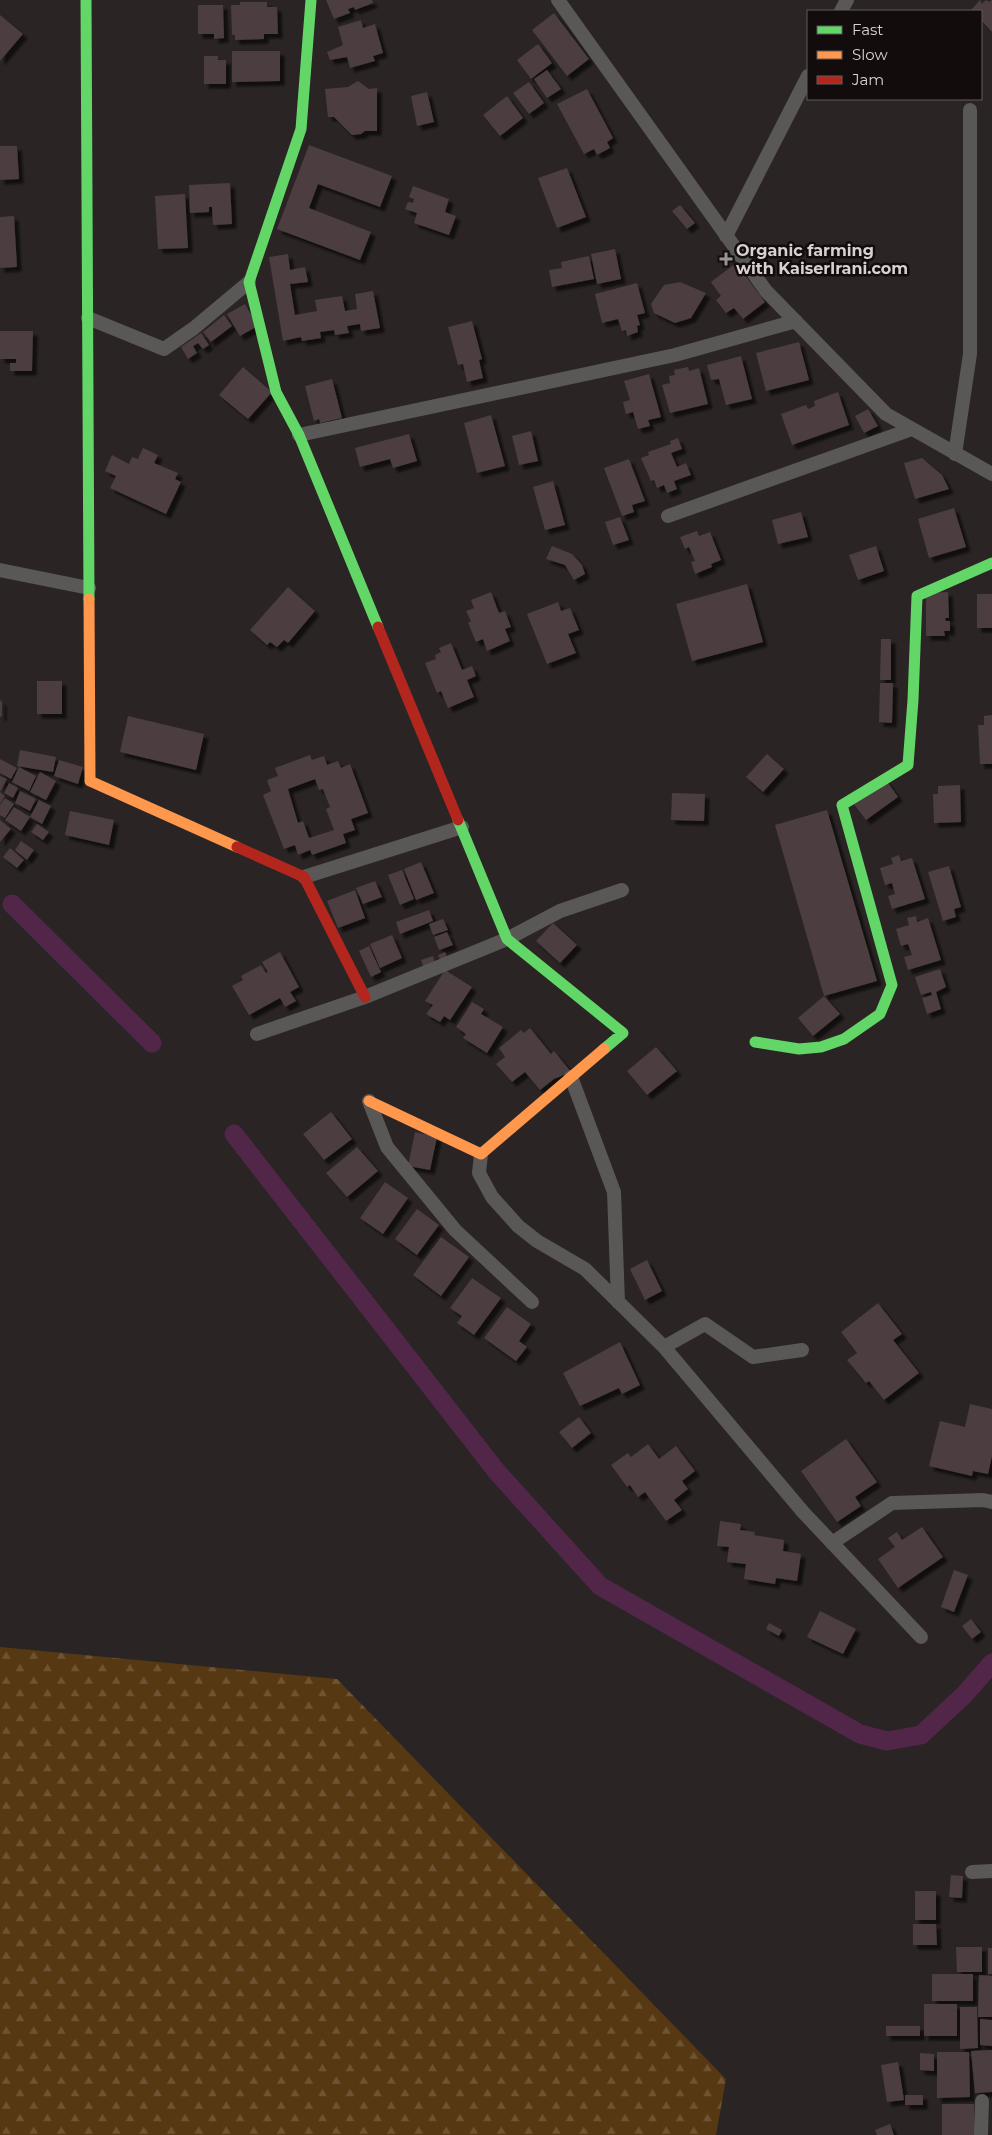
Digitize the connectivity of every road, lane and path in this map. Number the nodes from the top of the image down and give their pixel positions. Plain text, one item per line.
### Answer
1 (86, 0) edge
2 (311, 0) edge
3 (558, 0) edge
4 (807, 78) edge
5 (970, 110) dead end
6 (726, 236) junction
7 (249, 282) junction
8 (88, 318) junction
9 (796, 322) junction
10 (912, 430) junction
11 (299, 435) junction
12 (955, 454) junction
13 (992, 474) edge
14 (668, 516) dead end
15 (992, 563) edge
16 (0, 570) edge
17 (89, 588) junction
18 (462, 827) junction
19 (304, 876) junction
20 (622, 890) dead end
21 (507, 939) junction
22 (365, 997) junction
23 (258, 1034) dead end
24 (755, 1042) dead end
25 (571, 1077) junction
26 (369, 1100) joint
27 (480, 1154) junction
28 (532, 1302) dead end
29 (618, 1302) junction
30 (664, 1347) junction
31 (802, 1350) dead end
32 (992, 1502) edge
33 (832, 1543) junction
34 (921, 1637) dead end
35 (992, 1871) edge
36 (972, 1872) dead end
37 (982, 2101) dead end
38 (982, 2135) edge

1 - 8 street
2 - 7 street
3 - 6 street
4 - 6 street
5 - 12 street
6 - 9 street
7 - 8 street
7 - 11 street
8 - 17 street
9 - 10 street
9 - 11 street
10 - 12 street
10 - 14 street
11 - 18 street
12 - 13 street
15 - 24 street
16 - 17 street
17 - 19 street
18 - 19 street
18 - 21 street
19 - 22 street
20 - 21 street
21 - 22 street
21 - 25 street
22 - 23 street
25 - 27 street
25 - 29 street
26 - 27 street
26 - 28 street
27 - 29 street
29 - 30 street
30 - 31 street
30 - 33 street
32 - 33 street
33 - 34 street
35 - 36 street
37 - 38 street

